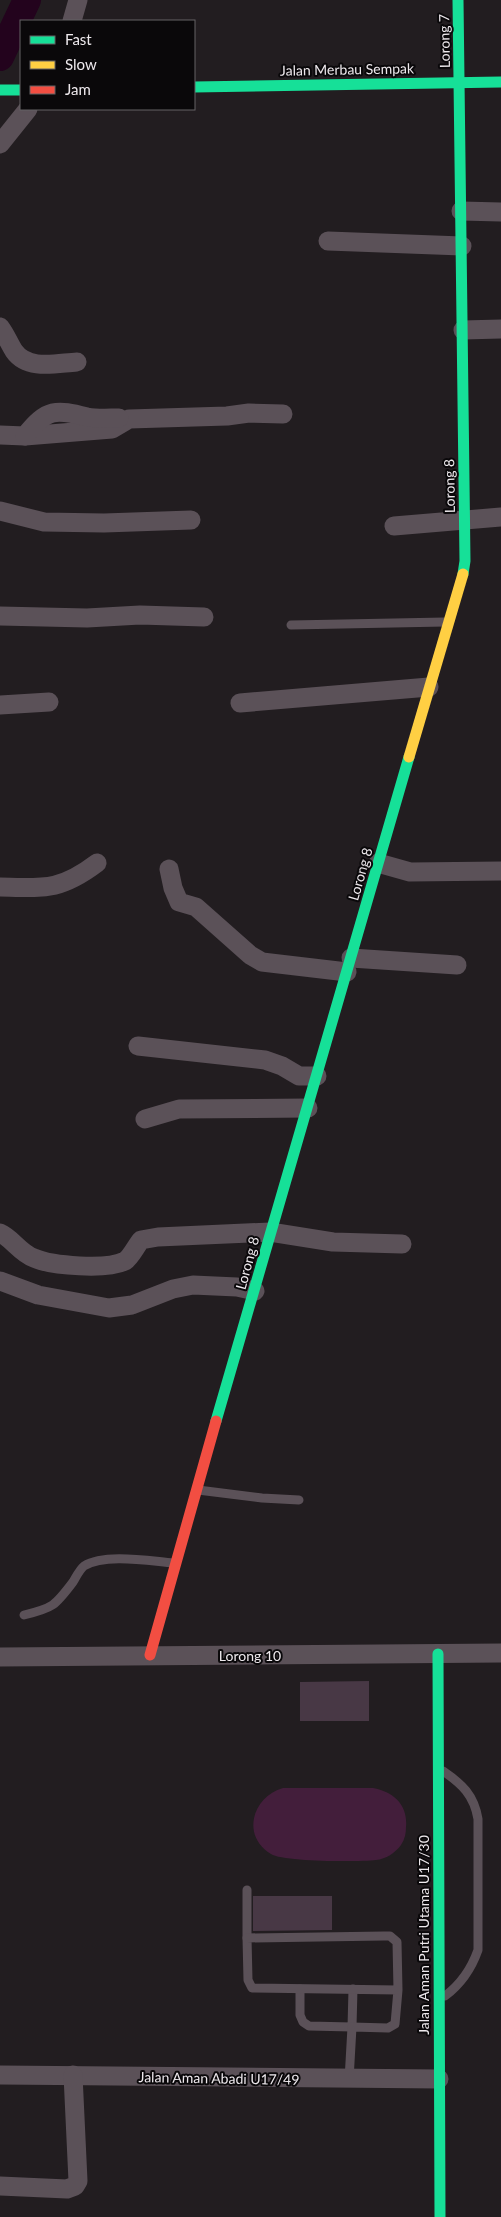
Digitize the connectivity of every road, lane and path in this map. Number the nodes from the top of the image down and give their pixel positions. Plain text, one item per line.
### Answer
1 (78, 0) edge
2 (458, 0) edge
3 (72, 20) edge
4 (501, 82) edge
5 (459, 83) junction
6 (195, 87) edge
7 (0, 90) edge
8 (20, 90) edge
9 (27, 110) edge
10 (0, 144) edge
11 (461, 211) junction
12 (501, 212) edge
13 (328, 241) dead end
14 (462, 246) junction
15 (0, 328) edge
16 (501, 329) edge
17 (463, 330) junction
18 (77, 362) dead end
19 (283, 414) dead end
20 (0, 435) edge
21 (0, 511) edge
22 (501, 517) edge
23 (191, 520) dead end
24 (465, 520) junction
25 (394, 526) dead end
26 (0, 616) edge
27 (204, 617) dead end
28 (448, 622) junction
29 (291, 625) dead end
30 (429, 687) junction
31 (49, 702) dead end
32 (240, 703) dead end
33 (0, 705) edge
34 (96, 864) dead end
35 (378, 864) junction
36 (169, 869) dead end
37 (501, 871) edge
38 (0, 887) edge
39 (457, 964) dead end
40 (349, 965) junction
41 (138, 1046) dead end
42 (317, 1076) junction
43 (308, 1108) junction
44 (145, 1119) dead end
45 (270, 1232) junction
46 (0, 1233) edge
47 (402, 1244) dead end
48 (0, 1281) edge
49 (255, 1291) junction
50 (198, 1490) junction
51 (299, 1500) dead end
52 (176, 1563) junction
53 (24, 1615) dead end
54 (501, 1653) edge
55 (438, 1654) junction
56 (150, 1655) junction
57 (0, 1657) edge
58 (438, 1768) junction
59 (247, 1890) dead end
60 (247, 1938) junction
61 (300, 1990) junction
62 (353, 1990) junction
63 (398, 1990) junction
64 (438, 2001) junction
65 (352, 2026) junction
66 (0, 2075) edge
67 (73, 2075) junction
68 (439, 2079) junction
69 (349, 2080) junction
70 (0, 2186) edge
71 (440, 2217) edge

1 - 3 street
2 - 5 street, Lorong 7
4 - 5 street, Jalan Merbau Sempak
5 - 6 street, Jalan Merbau Sempak
5 - 11 street, Lorong 8
7 - 8 street
9 - 10 street
11 - 12 street
11 - 14 street, Lorong 8
13 - 14 street
14 - 17 street, Lorong 8
15 - 18 street
16 - 17 street
17 - 24 street, Lorong 8
19 - 20 street
21 - 23 street
22 - 24 street
24 - 25 street
24 - 28 street, Lorong 8
26 - 27 street
28 - 29 lane
28 - 30 street, Lorong 8
30 - 32 street
30 - 35 street, Lorong 8
31 - 33 street
34 - 38 street
35 - 37 street
35 - 40 street, Lorong 8
36 - 40 street
39 - 40 street
40 - 42 street, Lorong 8
41 - 42 street
42 - 43 street, Lorong 8
43 - 44 street
43 - 45 street, Lorong 8
45 - 46 street
45 - 47 street
45 - 49 street, Lorong 8
48 - 49 street
49 - 50 street, Lorong 8
50 - 51 lane
50 - 52 street, Lorong 8
52 - 53 lane
52 - 56 street, Lorong 8
54 - 55 street, Lorong 10
55 - 56 street, Lorong 10
55 - 58 street, Jalan Aman Putri Utama U17/30
56 - 57 street, Lorong 10
58 - 64 street, Jalan Aman Putri Utama U17/30
58 - 64 lane
59 - 60 lane
60 - 61 lane
60 - 63 lane
61 - 62 lane
61 - 65 lane
62 - 63 lane
62 - 65 lane
63 - 65 lane
64 - 68 street, Jalan Aman Putri Utama U17/30
65 - 69 lane
66 - 67 street, Jalan Aman Abadi U17/49
67 - 69 street, Jalan Aman Abadi U17/49
67 - 70 street
68 - 69 street, Jalan Aman Abadi U17/49
68 - 71 street, Jalan Aman Putri Utama U17/30

